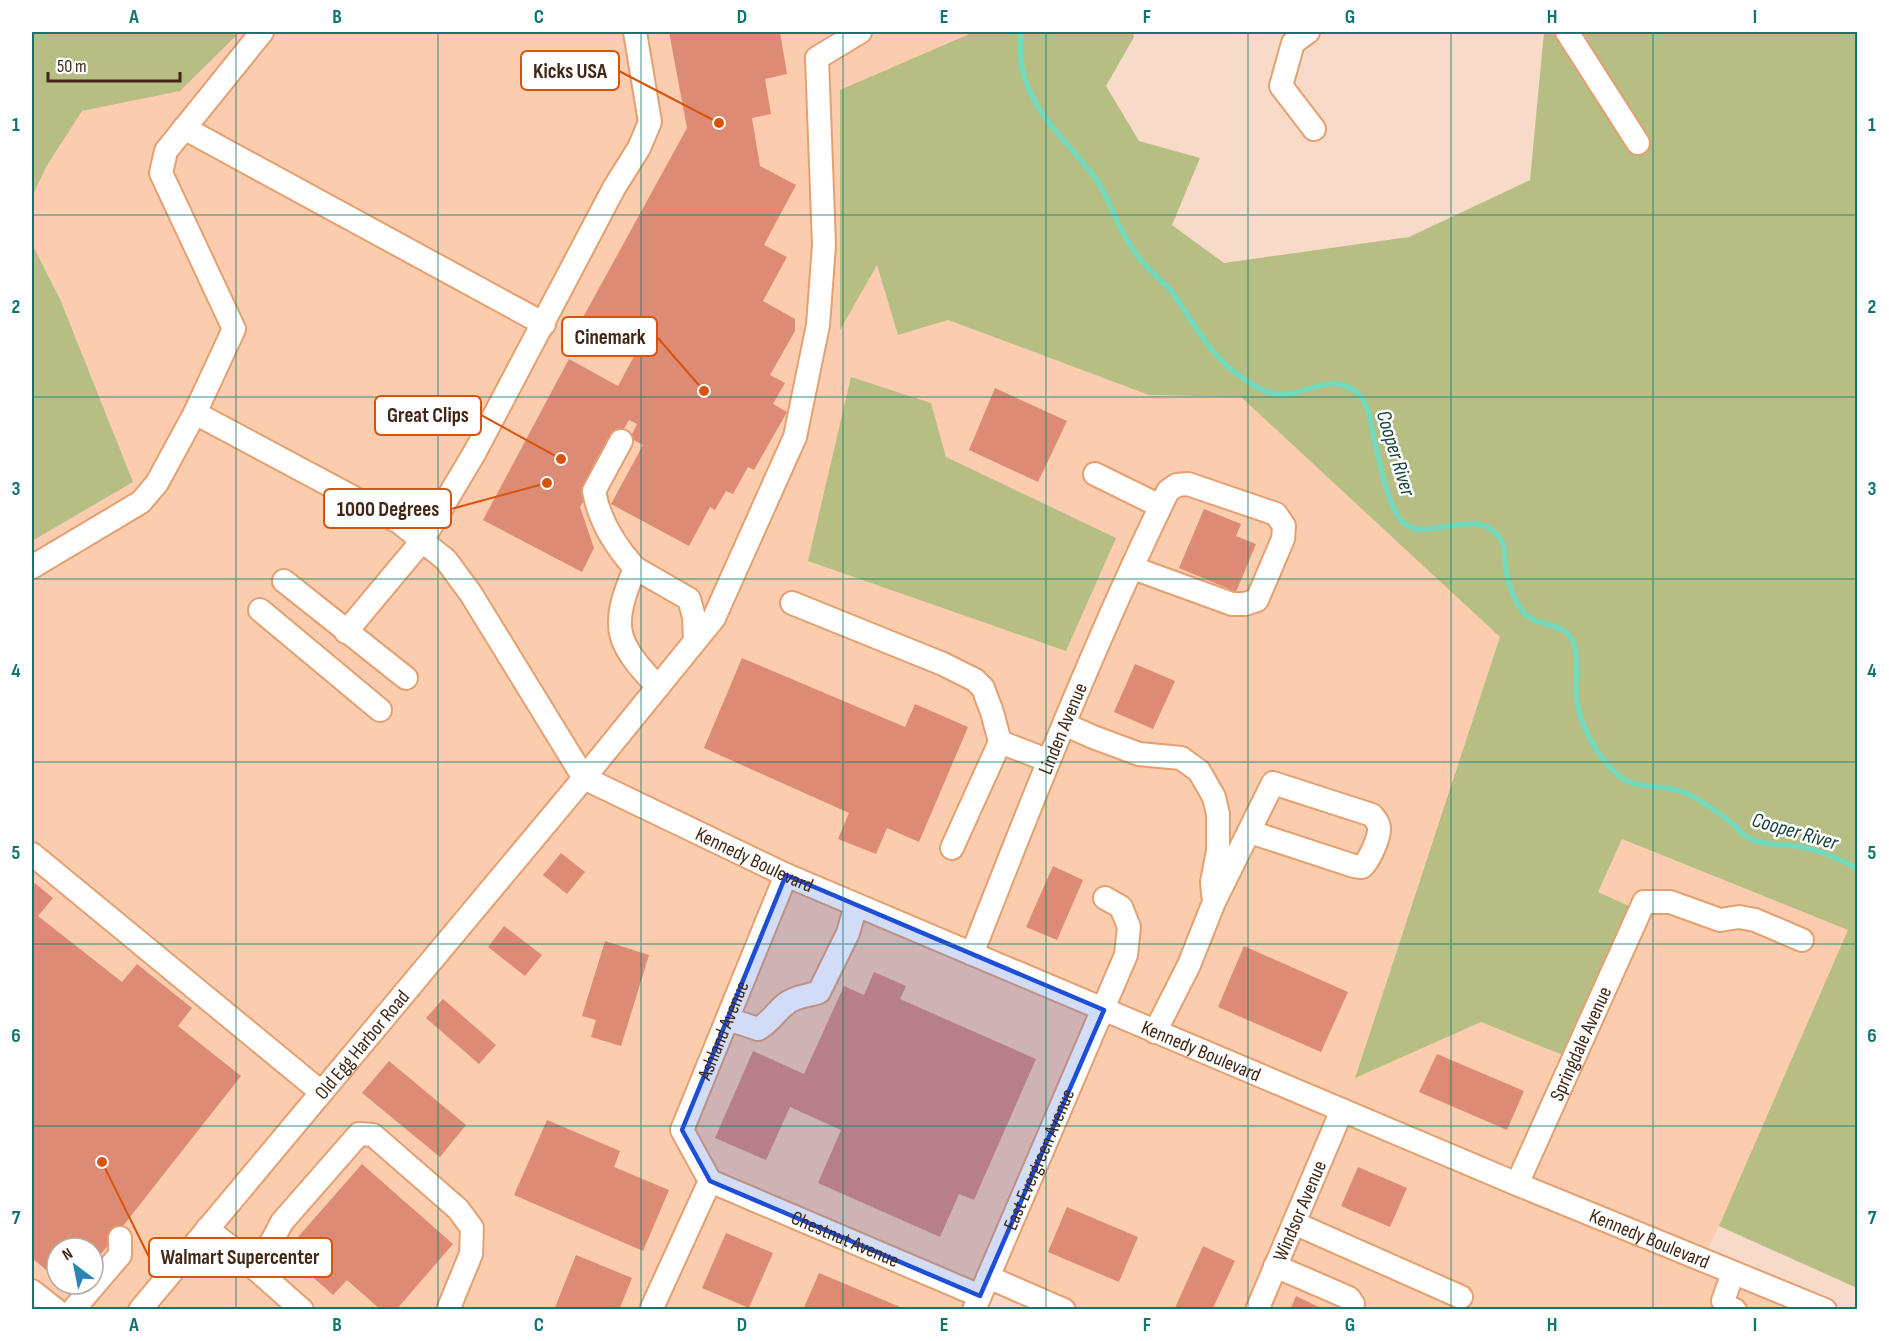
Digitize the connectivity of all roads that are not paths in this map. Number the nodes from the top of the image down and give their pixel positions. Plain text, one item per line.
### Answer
1 (262, 32) edge
2 (635, 32) edge
3 (860, 32) edge
4 (1308, 32) edge
5 (1567, 32) edge
6 (184, 128) junction
7 (1314, 129) dead end
8 (1638, 143) dead end
9 (544, 324) junction
10 (195, 413) junction
11 (621, 441) dead end
12 (1095, 474) dead end
13 (1160, 506) junction
14 (422, 541) junction
15 (32, 567) edge
16 (1133, 567) junction
17 (634, 568) junction
18 (284, 581) dead end
19 (792, 603) dead end
20 (260, 610) dead end
21 (346, 632) junction
22 (695, 641) junction
23 (406, 678) dead end
24 (658, 687) junction
25 (380, 710) dead end
26 (1064, 724) junction
27 (1000, 742) junction
28 (1047, 760) junction
29 (584, 778) junction
30 (1250, 832) junction
31 (952, 848) dead end
32 (32, 854) edge
33 (786, 875) junction
34 (1105, 898) dead end
35 (1215, 902) junction
36 (856, 904) junction
37 (1802, 940) dead end
38 (972, 954) junction
39 (1104, 1010) junction
40 (728, 1019) junction
41 (1155, 1032) junction
42 (321, 1092) junction
43 (1342, 1110) junction
44 (710, 1182) junction
45 (1517, 1184) junction
46 (1294, 1223) junction
47 (207, 1229) junction
48 (120, 1238) dead end
49 (1275, 1266) junction
50 (253, 1267) junction
51 (1733, 1273) junction
52 (32, 1292) edge
53 (980, 1294) edge
54 (1461, 1297) dead end
55 (56, 1310) edge
56 (73, 1310) edge
57 (140, 1310) edge
58 (302, 1310) edge
59 (448, 1310) edge
60 (651, 1310) edge
61 (1064, 1310) edge
62 (1257, 1310) edge
63 (1351, 1310) edge
64 (1735, 1310) edge
65 (1825, 1310) edge

1 - 6 street
2 - 9 street
3 - 22 street, Old Egg Harbor Road
4 - 7 street
5 - 8 street
6 - 9 street
6 - 10 street
9 - 14 street
10 - 14 street
10 - 15 street
11 - 17 street
12 - 13 street
13 - 16 street, Linden Avenue
13 - 16 street, Linden Avenue
14 - 21 street
14 - 29 street
16 - 26 street, Linden Avenue
17 - 22 street
17 - 24 street
18 - 21 street
19 - 27 street
20 - 25 street
21 - 23 street
22 - 24 street, Old Egg Harbor Road
24 - 29 street, Old Egg Harbor Road
26 - 28 street, Linden Avenue
26 - 35 street
27 - 28 street
27 - 31 street
28 - 38 street, Linden Avenue
29 - 33 street, Kennedy Boulevard
29 - 42 street, Old Egg Harbor Road
30 - 30 street
30 - 35 street
32 - 42 street
33 - 36 street, Kennedy Boulevard
33 - 40 street, Ashland Avenue
34 - 39 street, East Evergreen Avenue
35 - 41 street
36 - 38 street, Kennedy Boulevard
36 - 40 street
37 - 45 street, Springdale Avenue
38 - 39 street, Kennedy Boulevard
39 - 41 street, Kennedy Boulevard
39 - 53 street, East Evergreen Avenue
40 - 44 street, Ashland Avenue
41 - 43 street, Kennedy Boulevard
42 - 47 street, Old Egg Harbor Road
43 - 45 street, Kennedy Boulevard
43 - 46 street, Windsor Avenue
44 - 53 street, Chestnut Avenue
44 - 60 street
45 - 51 street, Kennedy Boulevard
46 - 49 street, Windsor Avenue
46 - 54 street
47 - 50 street
47 - 57 street, Old Egg Harbor Road
48 - 56 street
49 - 62 street, Windsor Avenue
49 - 63 street
50 - 58 street
50 - 59 street
51 - 64 street
51 - 65 street, Kennedy Boulevard
52 - 55 street
53 - 61 street, Chestnut Avenue

